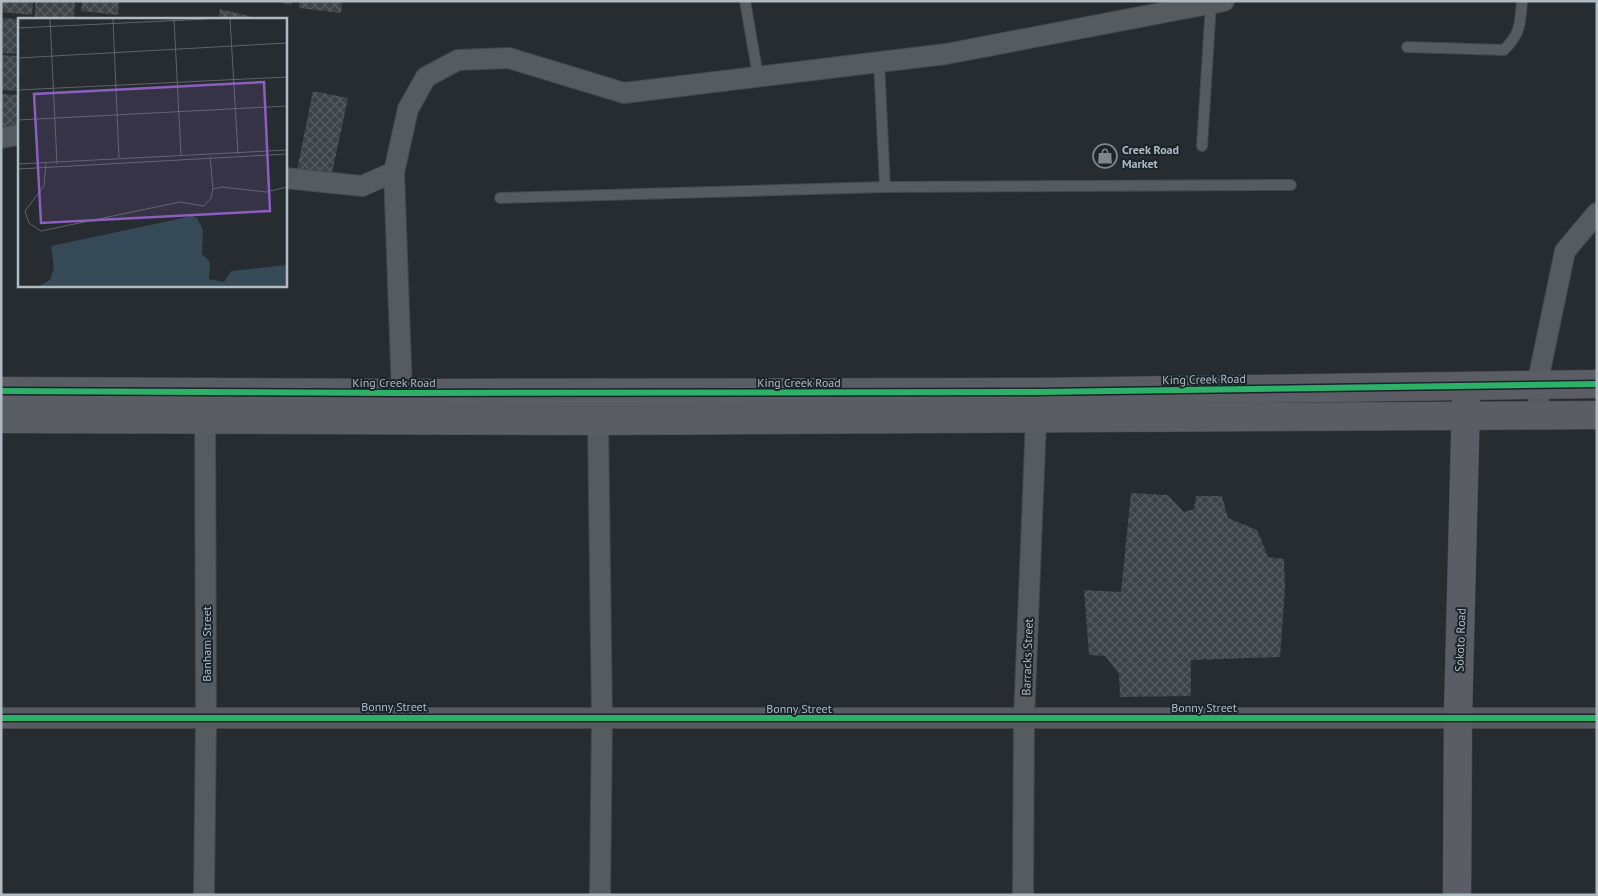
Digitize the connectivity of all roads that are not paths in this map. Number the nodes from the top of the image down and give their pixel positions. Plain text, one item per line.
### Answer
1 (744, 1) edge
2 (1522, 1) edge
3 (1218, 2) edge
4 (1406, 47) dead end
5 (880, 61) junction
6 (758, 76) junction
7 (18, 134) edge
8 (1, 138) edge
9 (1202, 146) dead end
10 (394, 172) junction
11 (286, 178) edge
12 (1291, 185) dead end
13 (885, 187) junction
14 (500, 198) dead end
15 (1597, 213) edge
16 (1597, 384) edge
17 (1538, 385) junction
18 (1466, 386) junction
19 (1, 391) edge
20 (206, 392) junction
21 (402, 393) junction
22 (1597, 415) edge
23 (1540, 416) junction
24 (1467, 417) junction
25 (1, 419) edge
26 (1036, 419) junction
27 (205, 420) junction
28 (598, 421) junction
29 (206, 717) junction
30 (1458, 717) junction
31 (1, 718) edge
32 (1597, 718) edge
33 (602, 719) junction
34 (1024, 719) junction
35 (204, 895) edge
36 (600, 895) edge
37 (1023, 895) edge
38 (1457, 895) edge

1 - 6 lane
2 - 4 lane
3 - 5 street
3 - 9 lane
5 - 6 street
5 - 13 lane
6 - 10 street
7 - 8 street
10 - 11 street
10 - 21 street
12 - 13 lane
13 - 14 lane
15 - 17 street
16 - 17 street, King Creek Road
17 - 18 street, King Creek Road
17 - 23 street
18 - 21 street, King Creek Road
18 - 24 street, Sokoto Road
19 - 20 street, King Creek Road
20 - 21 street, King Creek Road
20 - 27 street, Banham Street
22 - 23 street
23 - 24 street
24 - 26 street
24 - 30 street, Sokoto Road
25 - 27 street
26 - 28 street
26 - 34 street, Barracks Street
27 - 28 street
27 - 29 street, Banham Street
28 - 33 street
29 - 31 street, Bonny Street
29 - 33 street, Bonny Street
29 - 35 street, Banham Street
30 - 32 street, Bonny Street
30 - 34 street, Bonny Street
30 - 38 street, Sokoto Road
33 - 34 street, Bonny Street
33 - 36 street
34 - 37 street, Barracks Street

